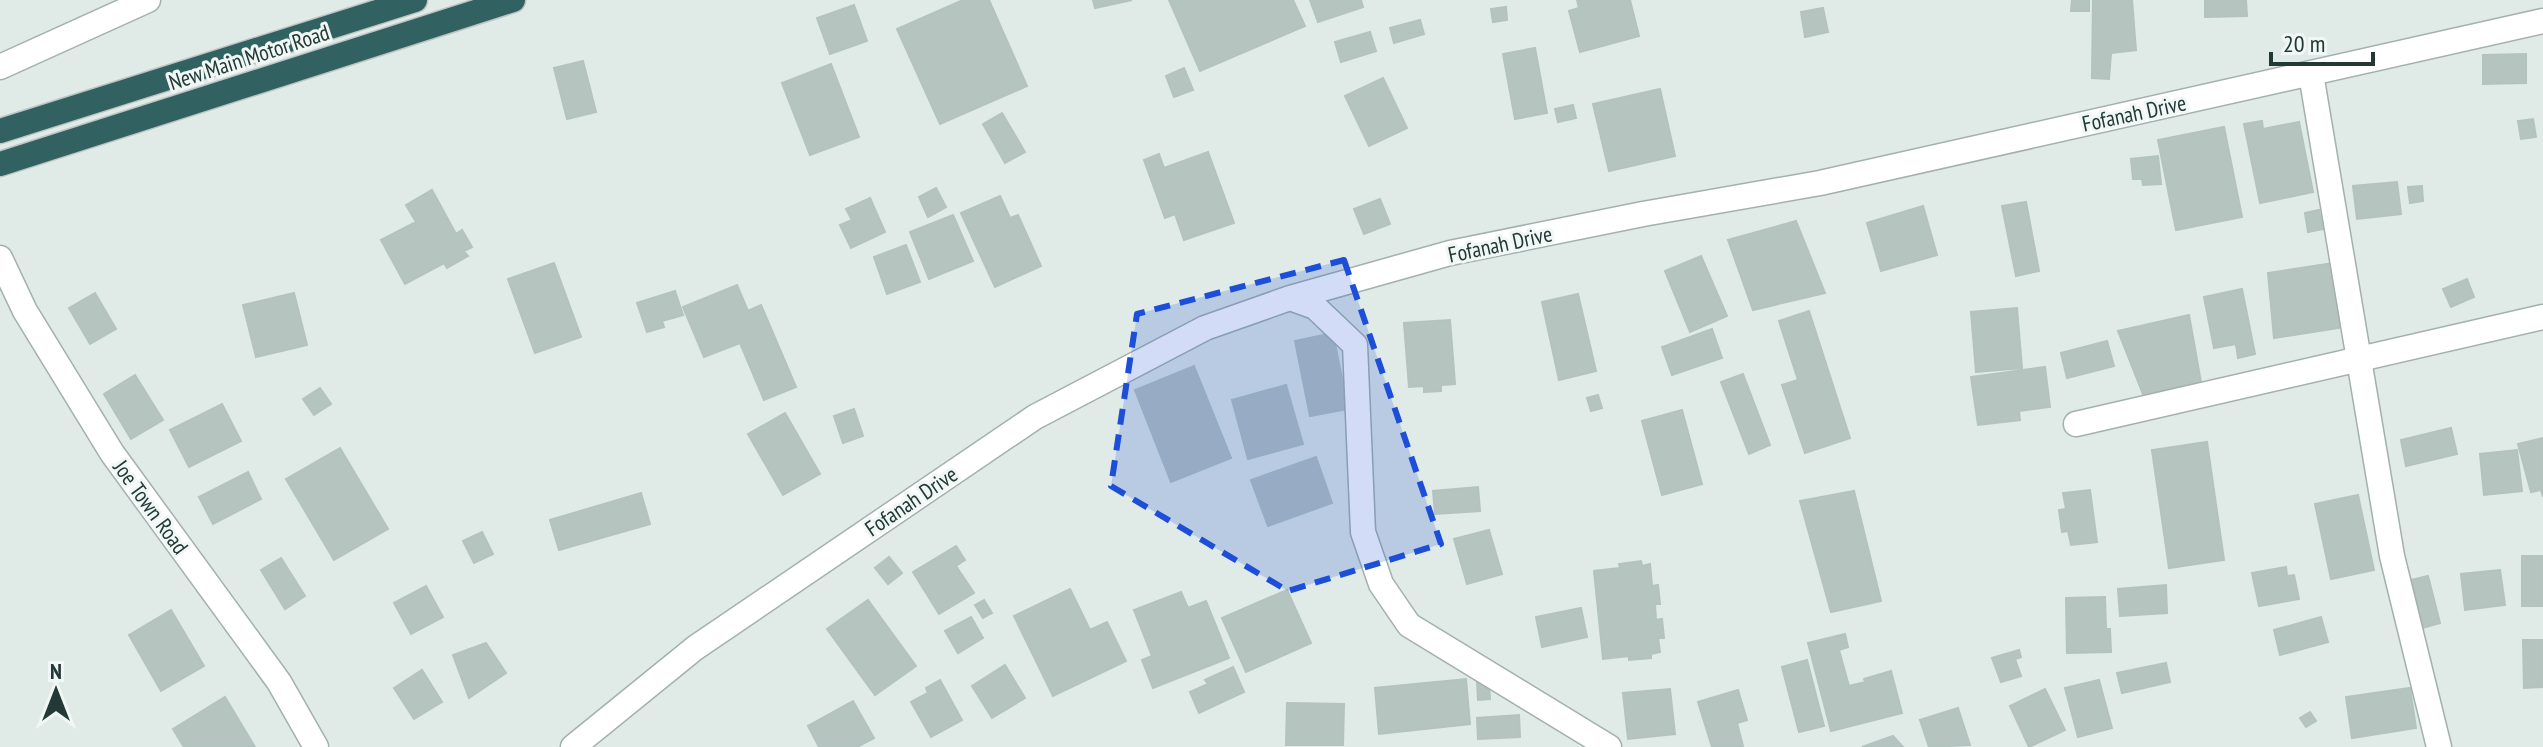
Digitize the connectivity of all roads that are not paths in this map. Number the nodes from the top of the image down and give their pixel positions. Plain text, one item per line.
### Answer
1 (148, 0) edge
2 (415, 0) edge
3 (513, 0) edge
4 (2543, 21) edge
5 (0, 67) edge
6 (2311, 74) junction
7 (0, 131) edge
8 (0, 164) edge
9 (0, 258) edge
10 (1290, 298) junction
11 (2543, 317) edge
12 (2359, 361) junction
13 (2076, 424) dead end
14 (316, 747) edge
15 (573, 747) edge
16 (1609, 747) edge
17 (2439, 747) edge

1 - 5 street
2 - 7 highway, New Main Motor Road
3 - 8 highway, New Main Motor Road
4 - 6 street, Fofanah Drive
6 - 10 street, Fofanah Drive
6 - 12 street
9 - 14 street, Joe Town Road
10 - 15 street, Fofanah Drive
10 - 16 street
11 - 12 street
12 - 13 street
12 - 17 street

